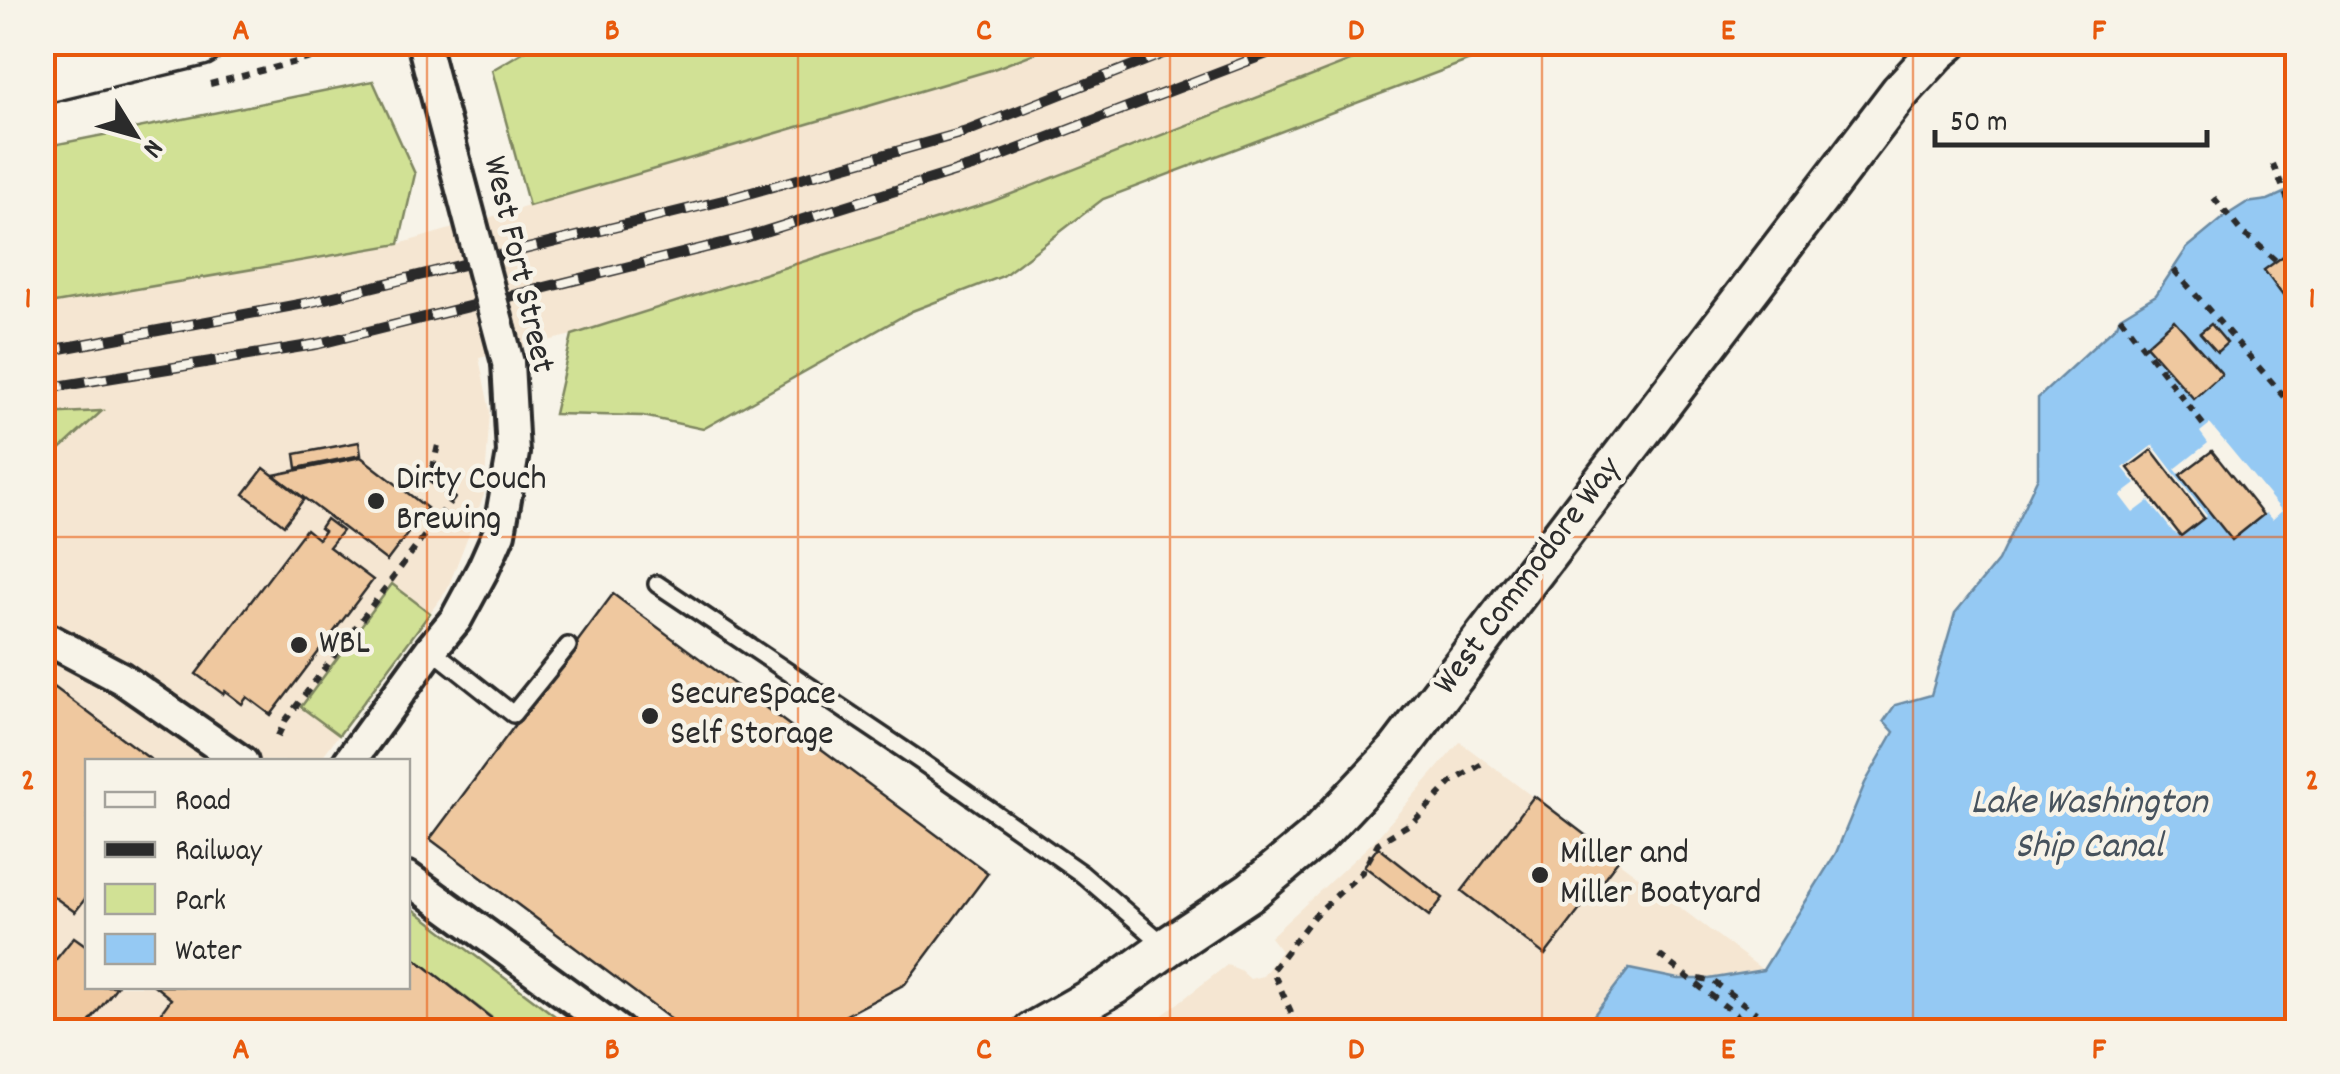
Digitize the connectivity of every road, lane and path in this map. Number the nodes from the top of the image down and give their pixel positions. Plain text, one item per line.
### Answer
1 (201, 42) edge
2 (423, 42) edge
3 (1949, 42) edge
4 (52, 66) edge
5 (2273, 164) dead end
6 (2214, 198) dead end
7 (2298, 216) edge
8 (2276, 261) dead end
9 (2174, 270) dead end
10 (2120, 317) dead end
11 (2298, 412) edge
12 (2206, 426) dead end
13 (438, 445) dead end
14 (656, 584) dead end
15 (42, 636) edge
16 (568, 646) dead end
17 (430, 649) junction
18 (278, 736) dead end
19 (238, 759) edge
20 (352, 759) edge
21 (1487, 762) dead end
22 (410, 879) edge
23 (1166, 947) junction
24 (1659, 955) dead end
25 (1699, 979) dead end
26 (1756, 1014) dead end
27 (1748, 1024) dead end
28 (1298, 1027) dead end
29 (619, 1032) edge
30 (1032, 1032) edge

1 - 4 main road
2 - 17 street, West Fort Street, bridge
3 - 23 street, West Commodore Way
5 - 7 path
6 - 8 path
9 - 11 path
10 - 12 path
13 - 18 path
14 - 23 lane
15 - 19 street
16 - 17 lane
17 - 20 street, West Fort Street
21 - 28 path
22 - 29 street
23 - 30 street, West Commodore Way
24 - 27 path
25 - 26 path

